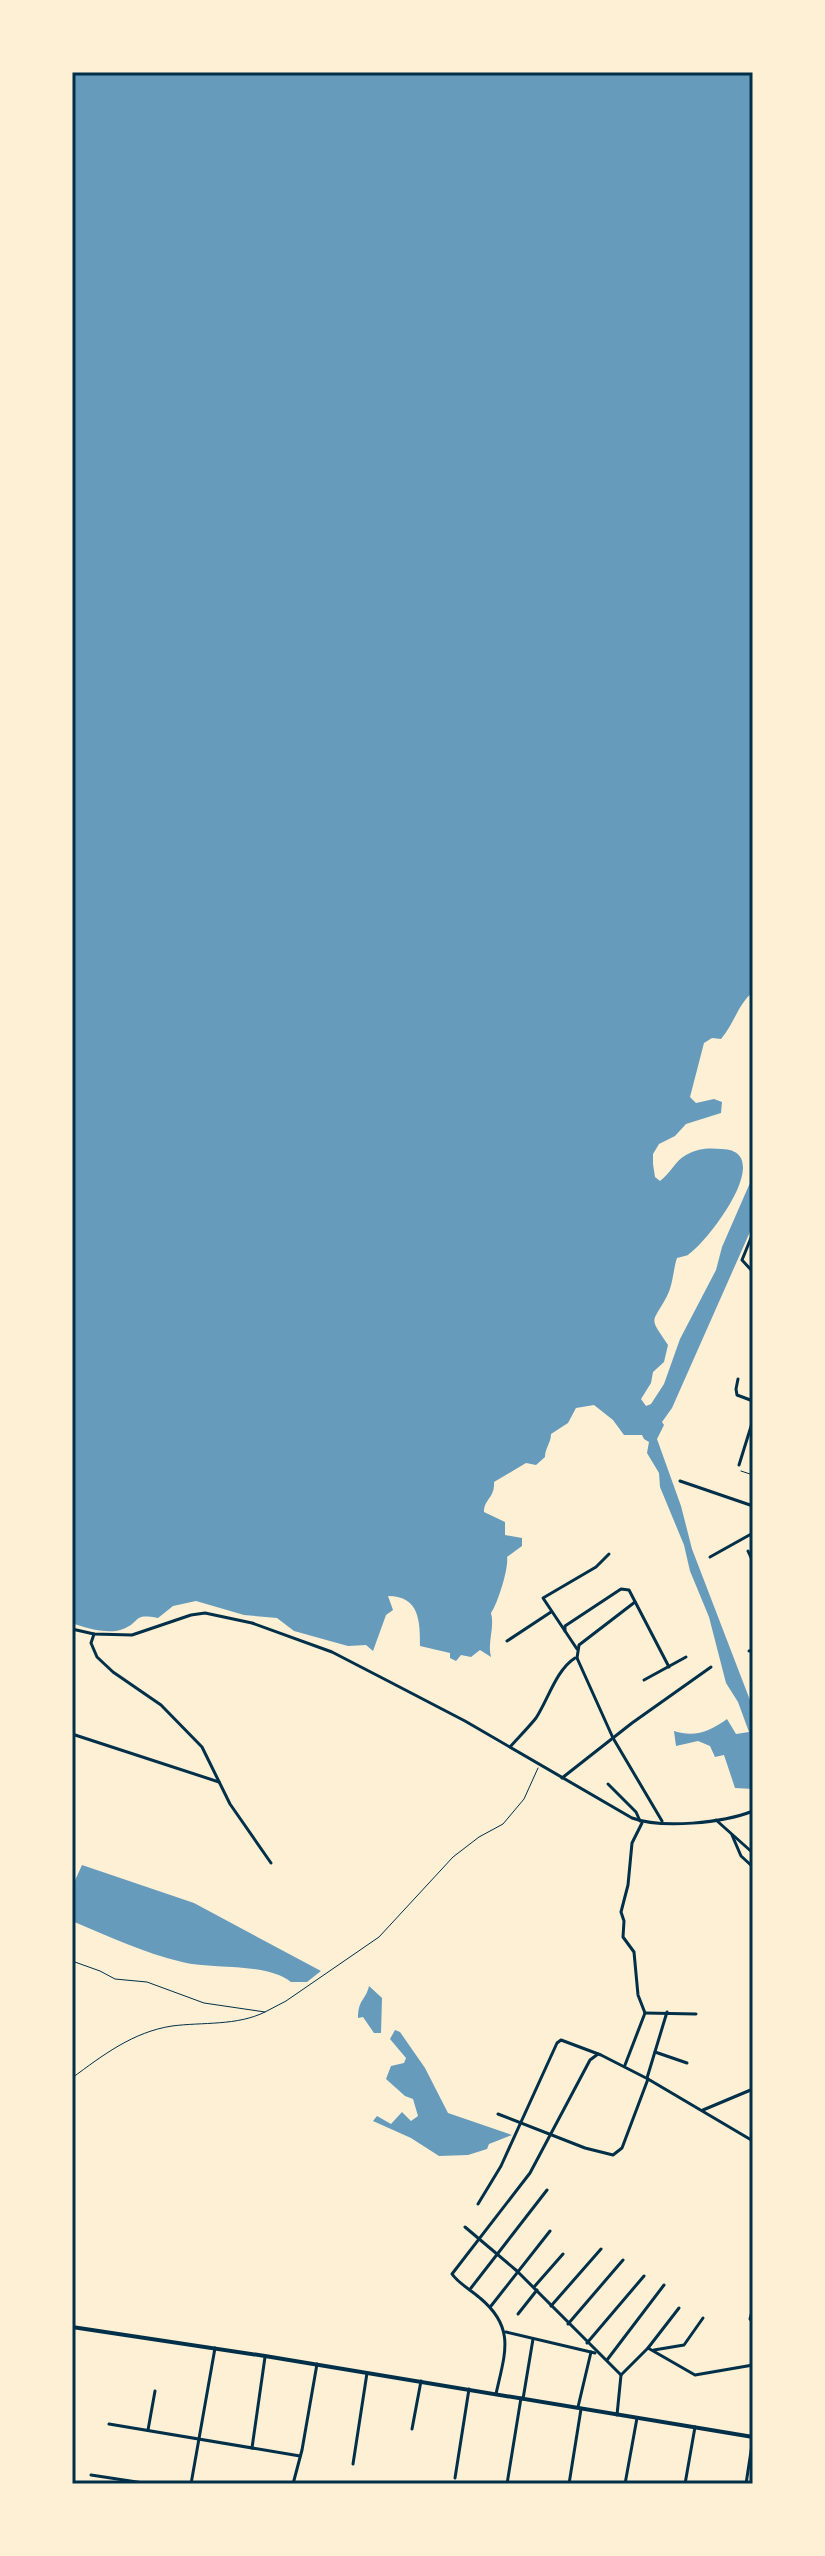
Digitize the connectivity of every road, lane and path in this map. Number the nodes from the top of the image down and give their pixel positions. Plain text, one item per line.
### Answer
1 (753, 1233) edge
2 (753, 1272) edge
3 (738, 1379) dead end
4 (753, 1401) edge
5 (753, 1420) edge
6 (739, 1465) joint
7 (753, 1475) edge
8 (680, 1481) dead end
9 (753, 1506) edge
10 (753, 1533) edge
11 (748, 1551) dead end
12 (609, 1554) dead end
13 (710, 1557) dead end
14 (753, 1562) edge
15 (635, 1602) junction
16 (551, 1612) junction
17 (72, 1629) edge
18 (565, 1631) junction
19 (94, 1634) junction
20 (507, 1641) dead end
21 (577, 1649) junction
22 (686, 1657) dead end
23 (577, 1658) junction
24 (669, 1667) junction
25 (711, 1667) dead end
26 (644, 1680) dead end
27 (72, 1734) edge
28 (613, 1738) junction
29 (510, 1747) junction
30 (540, 1765) junction
31 (562, 1778) junction
32 (219, 1782) junction
33 (608, 1784) dead end
34 (753, 1811) edge
35 (716, 1820) junction
36 (642, 1821) junction
37 (663, 1822) junction
38 (731, 1832) junction
39 (753, 1853) edge
40 (271, 1863) dead end
41 (753, 1867) edge
42 (72, 1961) edge
43 (265, 2012) junction
44 (667, 2012) junction
45 (645, 2013) junction
46 (696, 2014) dead end
47 (655, 2052) junction
48 (598, 2054) junction
49 (687, 2063) dead end
50 (625, 2067) junction
51 (72, 2078) edge
52 (648, 2078) junction
53 (753, 2089) edge
54 (703, 2110) junction
55 (498, 2114) dead end
56 (521, 2122) junction
57 (551, 2135) junction
58 (753, 2141) edge
59 (547, 2190) dead end
60 (478, 2204) dead end
61 (465, 2227) dead end
62 (550, 2231) dead end
63 (478, 2239) junction
64 (601, 2249) dead end
65 (563, 2254) dead end
66 (498, 2255) junction
67 (623, 2260) dead end
68 (517, 2271) junction
69 (644, 2276) dead end
70 (664, 2285) dead end
71 (535, 2289) junction
72 (470, 2290) junction
73 (551, 2306) junction
74 (491, 2307) junction
75 (679, 2308) dead end
76 (753, 2308) edge
77 (518, 2314) dead end
78 (703, 2318) dead end
79 (753, 2322) edge
80 (568, 2324) junction
81 (72, 2327) edge
82 (506, 2332) junction
83 (534, 2338) junction
84 (587, 2343) junction
85 (215, 2348) junction
86 (648, 2348) junction
87 (654, 2350) junction
88 (591, 2352) junction
89 (599, 2353) junction
90 (265, 2356) junction
91 (607, 2360) junction
92 (317, 2364) junction
93 (753, 2365) edge
94 (367, 2373) junction
95 (621, 2375) junction
96 (421, 2381) junction
97 (469, 2389) junction
98 (155, 2391) dead end
99 (496, 2394) junction
100 (522, 2398) junction
101 (579, 2409) junction
102 (617, 2415) junction
103 (637, 2418) junction
104 (109, 2424) dead end
105 (695, 2427) junction
106 (412, 2429) dead end
107 (148, 2430) junction
108 (753, 2438) edge
109 (199, 2439) junction
110 (252, 2448) junction
111 (300, 2456) junction
112 (353, 2464) dead end
113 (91, 2475) dead end
114 (455, 2478) dead end
115 (150, 2484) edge
116 (191, 2484) edge
117 (293, 2484) edge
118 (507, 2484) edge
119 (569, 2484) edge
120 (625, 2484) edge
121 (685, 2484) edge
122 (746, 2484) edge

1 - 2 street
3 - 4 street
5 - 6 street
6 - 7 path
8 - 9 street
10 - 13 street
11 - 14 street
12 - 16 street
15 - 18 street
15 - 21 street
15 - 24 street
16 - 18 street
16 - 20 street
17 - 19 street
18 - 21 street
19 - 29 street
19 - 32 street
21 - 23 street
22 - 24 street
23 - 28 street
23 - 29 street
24 - 26 street
25 - 28 street
27 - 32 street
28 - 31 street
28 - 37 street
29 - 30 street
30 - 31 street
30 - 43 path
31 - 36 street
32 - 40 street
33 - 36 street
34 - 35 street
35 - 37 street
35 - 38 street
36 - 37 street
36 - 45 street
38 - 39 street
38 - 41 street
42 - 43 path
43 - 51 path
44 - 45 street
44 - 46 street
44 - 47 street
45 - 50 street
47 - 49 street
47 - 52 street
48 - 50 street
48 - 56 street
48 - 57 street
50 - 52 street
52 - 54 street
52 - 57 street
53 - 54 street
54 - 58 street
55 - 56 street
56 - 57 street
56 - 60 street
57 - 63 street
59 - 66 street
61 - 63 street
62 - 68 street
63 - 66 street
63 - 72 street
64 - 73 street
65 - 71 street
66 - 68 street
66 - 72 street
67 - 80 street
68 - 71 street
68 - 74 street
69 - 84 street
70 - 91 street
71 - 73 street
71 - 77 street
72 - 74 street
73 - 80 street
74 - 82 street
75 - 86 street
76 - 79 street
78 - 87 street
80 - 84 street
81 - 85 main road
82 - 83 street
82 - 99 street
83 - 88 street
83 - 100 street
84 - 89 street
85 - 90 main road
85 - 109 street
86 - 87 street
86 - 95 street
87 - 93 street
88 - 89 street
88 - 101 street
89 - 91 street
90 - 92 main road
90 - 110 street
91 - 95 street
92 - 94 main road
92 - 111 street
94 - 96 main road
94 - 112 street
95 - 102 street
96 - 97 main road
96 - 106 street
97 - 99 main road
97 - 114 street
98 - 107 street
99 - 100 main road
100 - 101 main road
100 - 118 street
101 - 102 main road
101 - 119 street
102 - 103 main road
103 - 105 main road
103 - 120 street
104 - 107 street
105 - 108 main road
105 - 121 street
107 - 109 street
108 - 122 street
109 - 110 street
109 - 116 street
110 - 111 street
111 - 117 street
113 - 115 street

